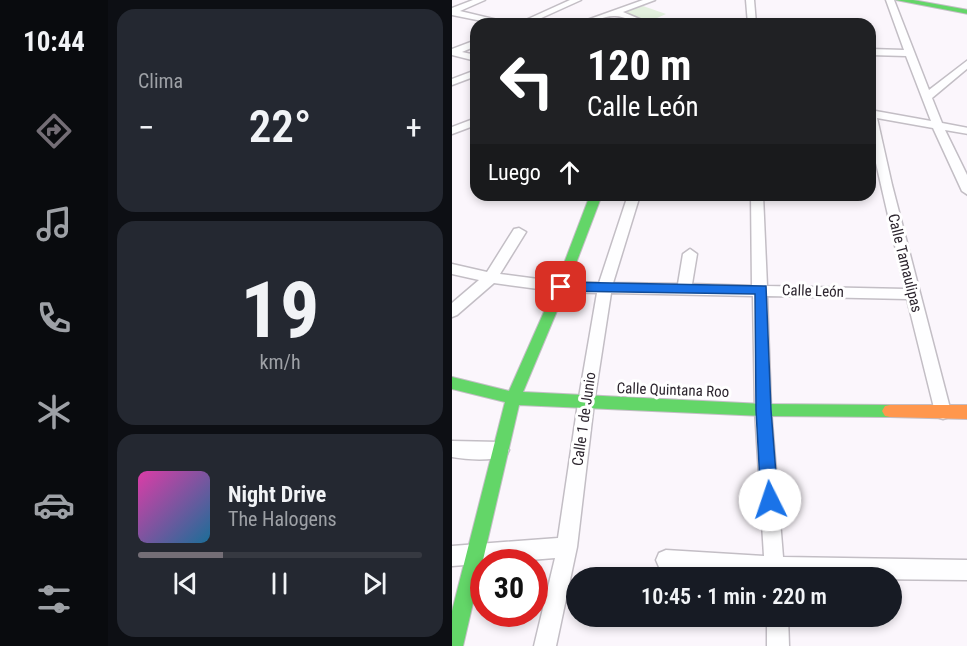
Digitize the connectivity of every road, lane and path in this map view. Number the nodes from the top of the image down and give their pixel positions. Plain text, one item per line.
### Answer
1 (481, 0) edge
2 (577, 0) edge
3 (651, 0) edge
4 (750, 0) edge
5 (890, 0) edge
6 (900, 0) edge
7 (452, 11) edge
8 (613, 12) junction
9 (968, 12) edge
10 (483, 18) edge
11 (535, 18) edge
12 (596, 18) edge
13 (630, 18) edge
14 (752, 18) edge
15 (470, 45) edge
16 (453, 52) edge
17 (876, 52) edge
18 (909, 53) junction
19 (470, 56) edge
20 (968, 63) edge
21 (470, 75) edge
22 (452, 82) edge
23 (928, 97) junction
24 (876, 113) edge
25 (470, 124) edge
26 (938, 126) junction
27 (452, 131) edge
28 (968, 131) edge
29 (876, 136) edge
30 (876, 185) edge
31 (886, 185) junction
32 (968, 191) edge
33 (594, 201) edge
34 (632, 201) edge
35 (757, 201) edge
36 (519, 232) dead end
37 (690, 254) dead end
38 (452, 269) edge
39 (491, 278) junction
40 (561, 287) junction
41 (605, 287) junction
42 (684, 288) junction
43 (761, 290) junction
44 (913, 294) junction
45 (452, 311) edge
46 (452, 383) edge
47 (513, 398) junction
48 (586, 403) junction
49 (763, 410) junction
50 (942, 412) junction
51 (968, 412) edge
52 (452, 449) edge
53 (500, 450) junction
54 (567, 548) junction
55 (476, 549) edge
56 (548, 550) edge
57 (452, 556) edge
58 (470, 556) edge
59 (666, 560) dead end
60 (730, 567) edge
61 (775, 567) edge
62 (968, 570) edge
63 (902, 571) edge
64 (470, 574) edge
65 (777, 627) edge
66 (454, 646) edge
67 (545, 646) edge
68 (778, 646) edge

1 - 7 street
2 - 11 street
3 - 8 street
4 - 14 street
5 - 18 street
6 - 9 street
7 - 10 street
8 - 12 street
8 - 13 street
15 - 16 street
16 - 19 street
17 - 18 street
18 - 23 street
20 - 23 street
21 - 22 street
23 - 26 street
24 - 26 street
25 - 27 street
26 - 28 street
26 - 32 street
29 - 31 street, Calle Tamaulipas
30 - 31 street
31 - 44 street, Calle Tamaulipas
33 - 40 street
34 - 41 street, Calle 1 de Junio
35 - 43 street
36 - 39 street
37 - 42 street
38 - 39 street, Calle León
39 - 40 street, Calle León
39 - 45 street
40 - 41 street, Calle León
40 - 47 street
41 - 42 street, Calle León
41 - 48 street, Calle 1 de Junio
42 - 43 street, Calle León
43 - 44 street, Calle León
43 - 49 street
44 - 50 street, Calle Tamaulipas
46 - 47 street, Calle Quintana Roo
47 - 48 street, Calle Quintana Roo
47 - 53 street
48 - 49 street, Calle Quintana Roo
48 - 54 street, Calle 1 de Junio
49 - 50 street, Calle Quintana Roo
49 - 61 street
50 - 51 street, Calle Quintana Roo
52 - 53 street
53 - 55 street
54 - 56 street
54 - 67 street, Calle 1 de Junio
57 - 58 street
59 - 60 street
62 - 63 street
64 - 66 street
65 - 68 street

